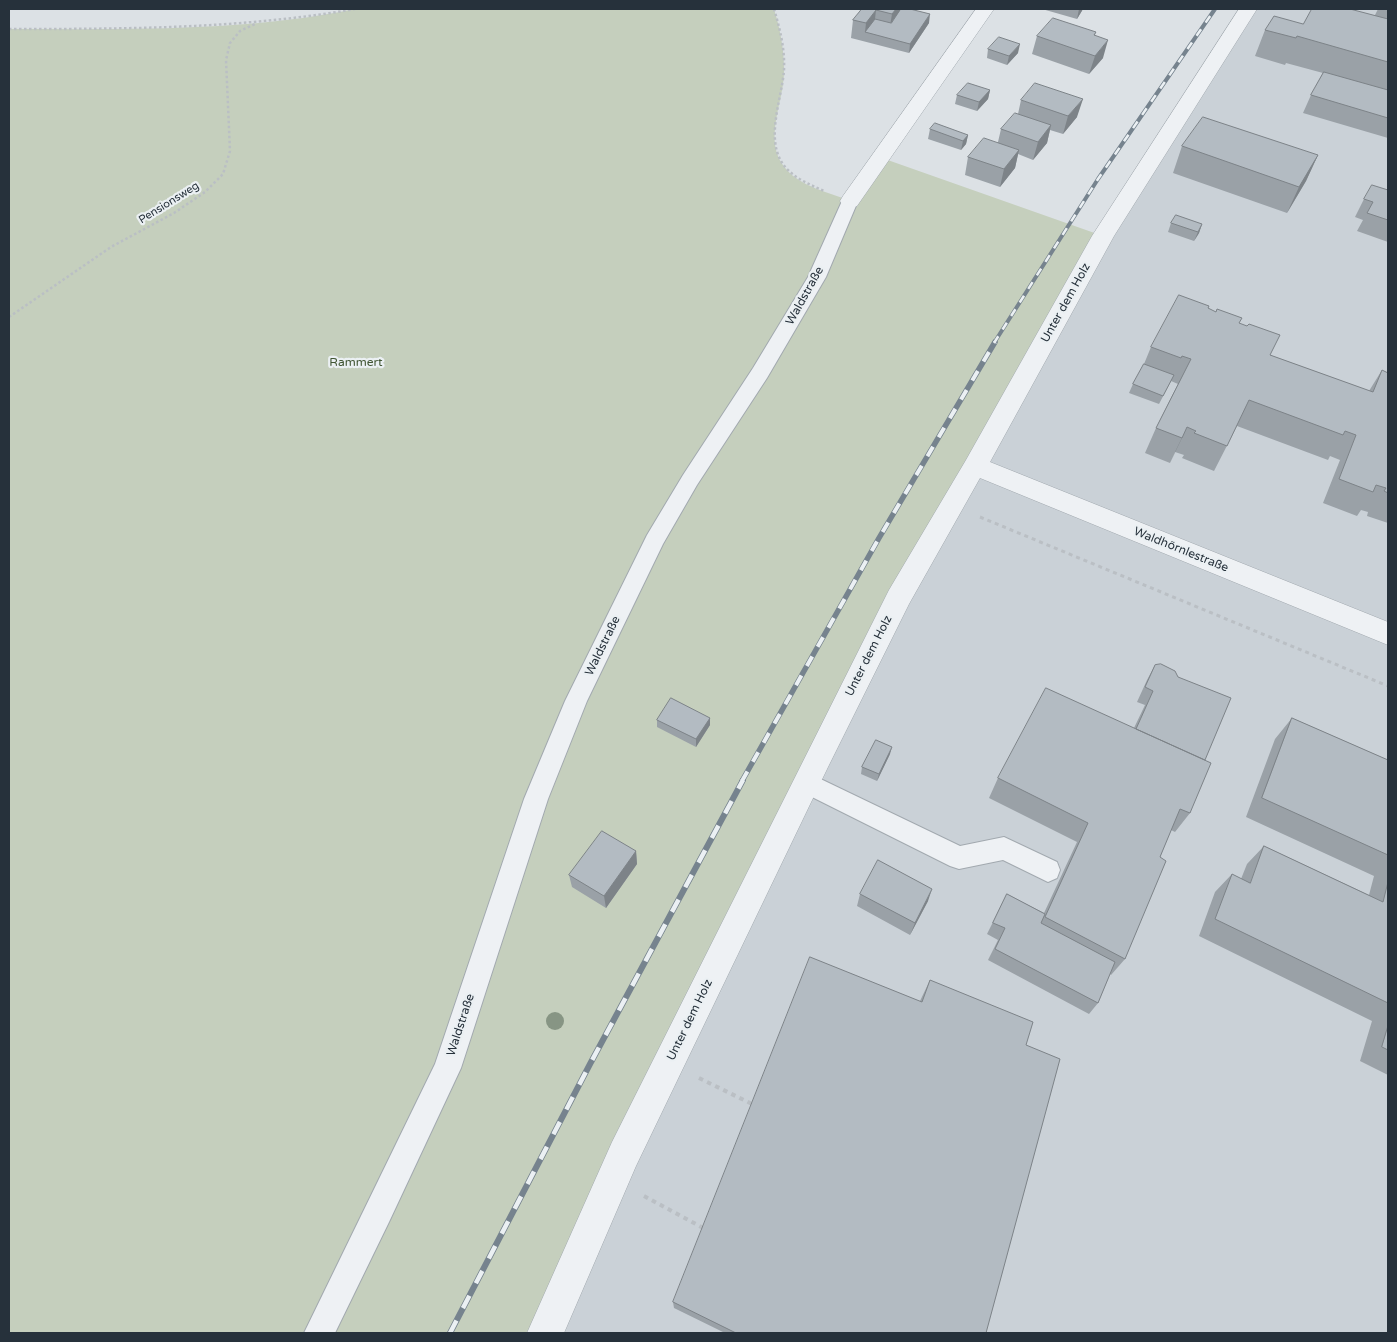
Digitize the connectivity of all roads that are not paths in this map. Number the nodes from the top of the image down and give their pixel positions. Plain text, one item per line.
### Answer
1 (985, 9) edge
2 (1248, 9) edge
3 (850, 201) joint
4 (975, 466) junction
5 (1388, 634) edge
6 (806, 782) junction
7 (1048, 870) dead end
8 (320, 1333) edge
9 (545, 1333) edge

1 - 3 street, Waldstraße
2 - 4 street, Unter dem Holz
3 - 8 lane, Waldstraße
4 - 5 street, Waldhörnlestraße
4 - 6 street, Unter dem Holz
6 - 7 lane
6 - 9 street, Unter dem Holz

